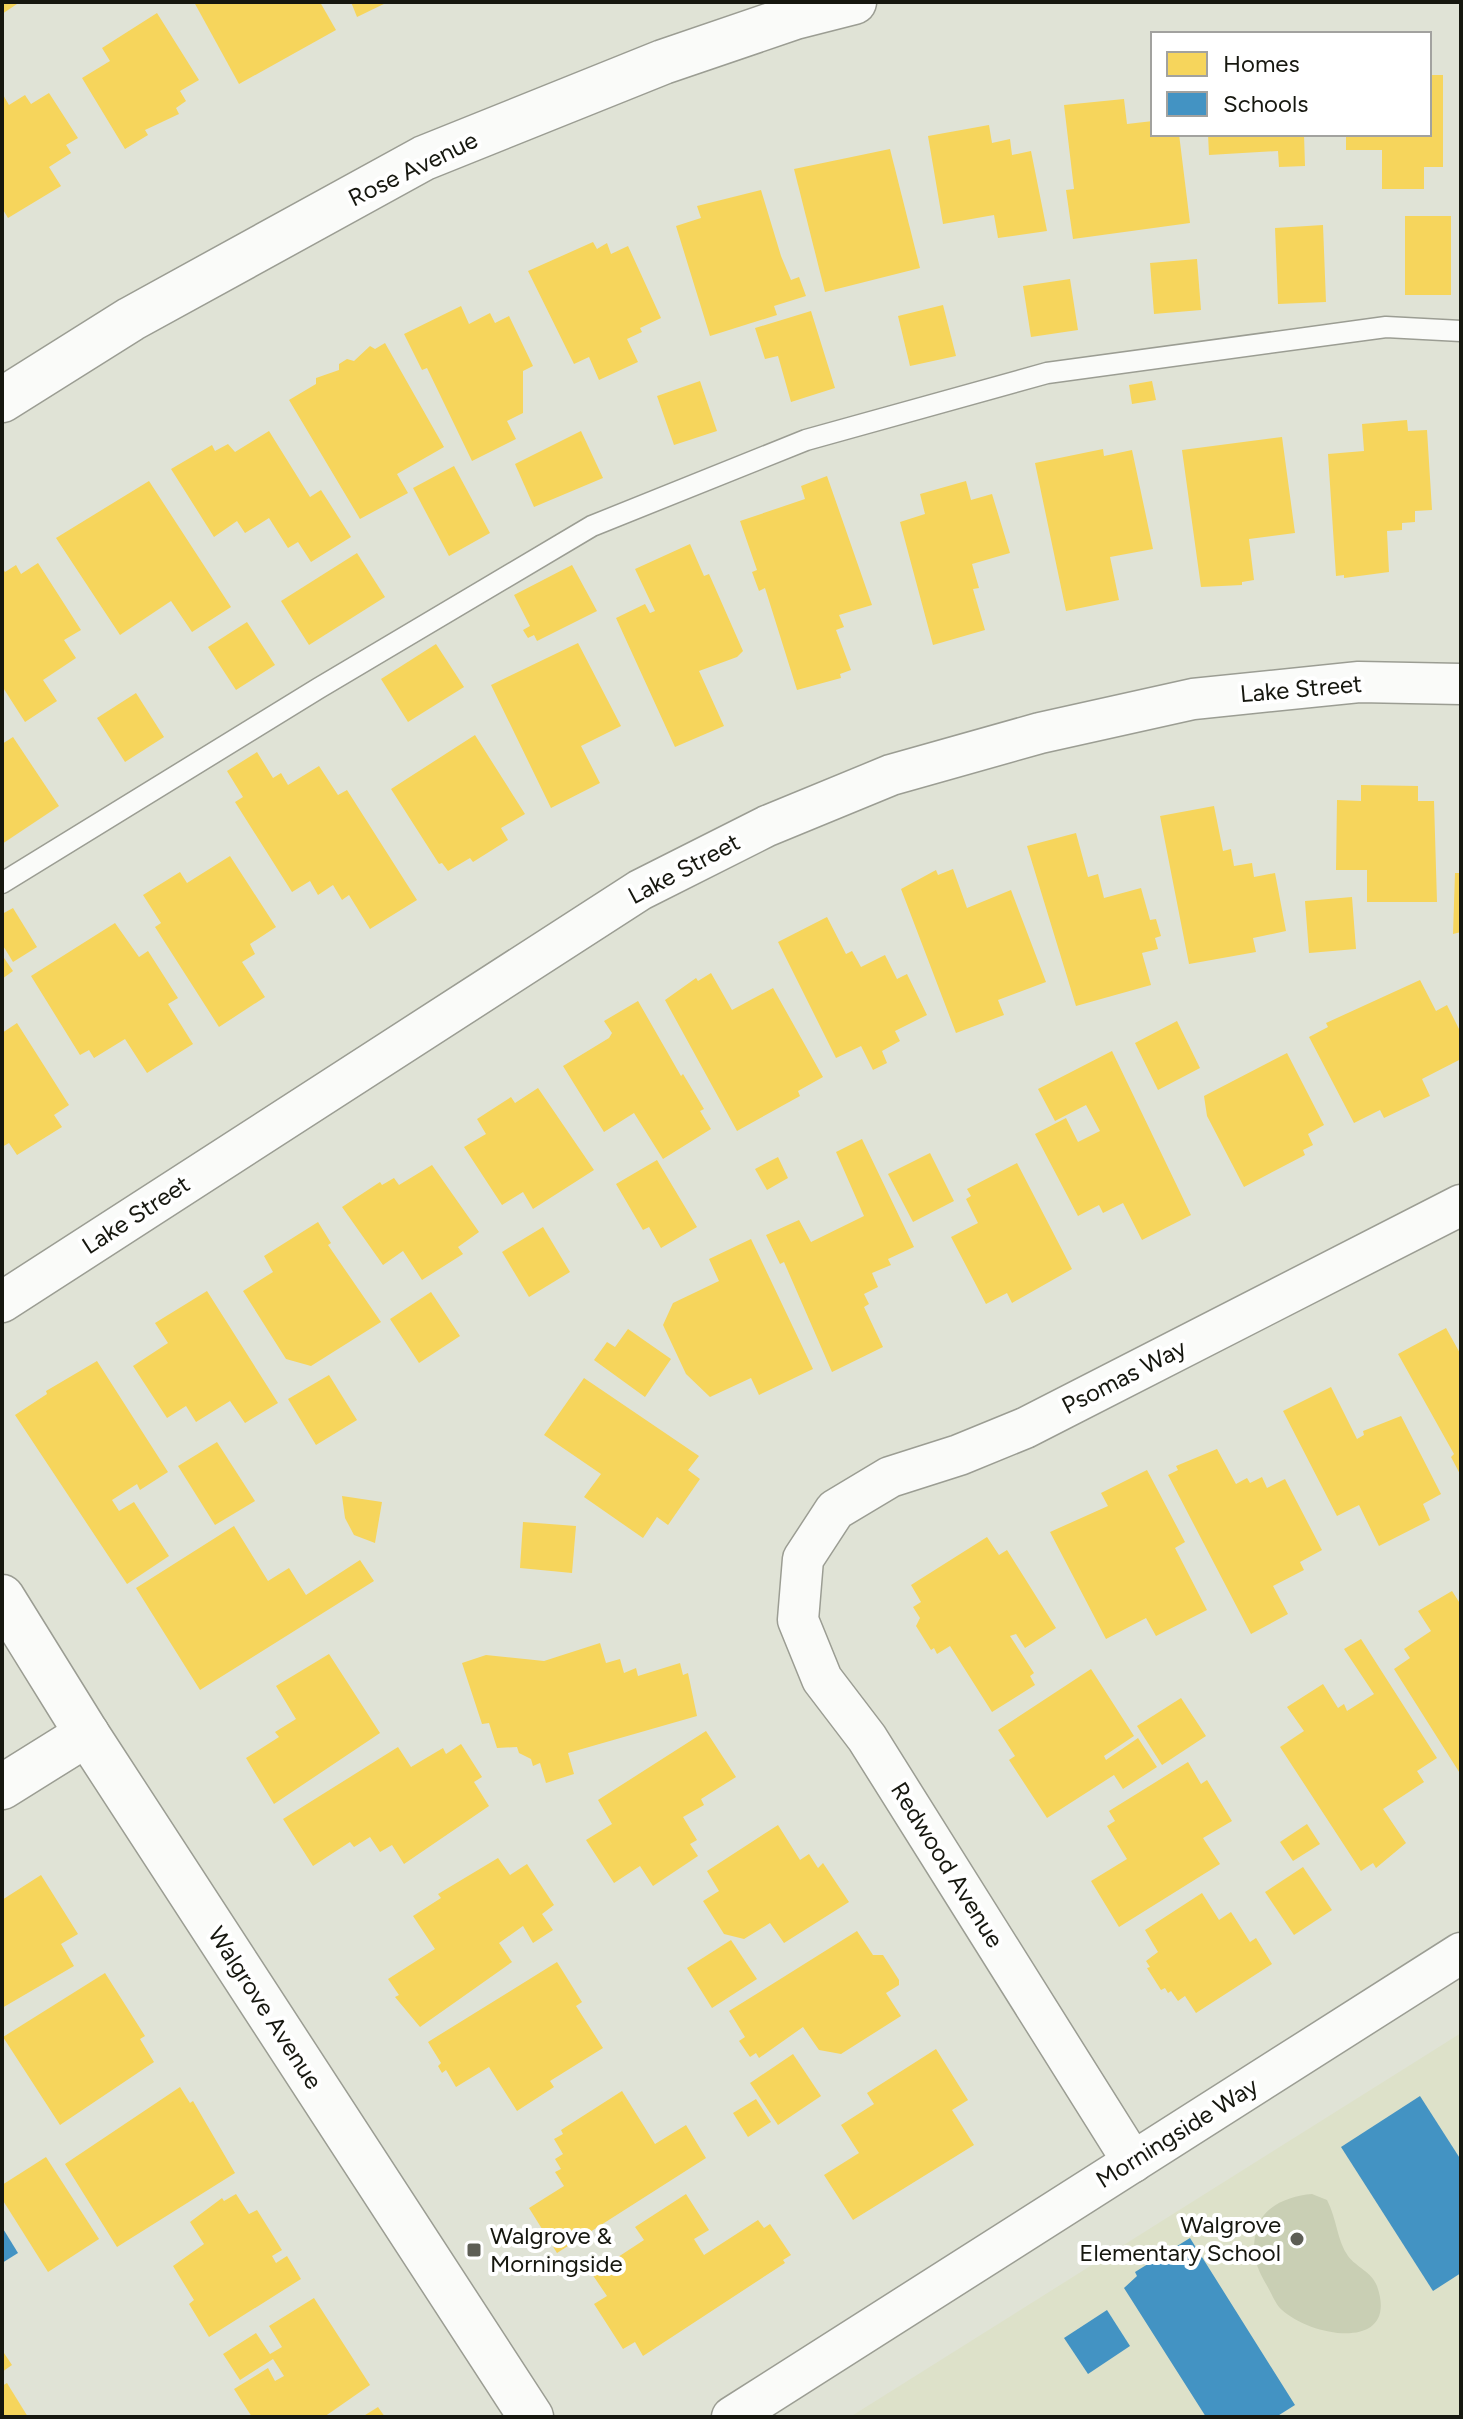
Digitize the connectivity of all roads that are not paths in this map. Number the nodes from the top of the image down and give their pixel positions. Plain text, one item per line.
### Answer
1 (854, 2) edge
2 (1461, 331) edge
3 (2, 400) edge
4 (1461, 684) edge
5 (2, 883) edge
6 (1461, 1205) edge
7 (2, 1302) edge
8 (803, 1559) joint
9 (2, 1597) edge
10 (87, 1734) junction
11 (2, 1787) edge
12 (1461, 1953) edge
13 (1133, 2162) junction
14 (531, 2417) edge
15 (732, 2417) edge

1 - 3 street, Rose Avenue
2 - 5 lane
4 - 7 street, Lake Street
6 - 8 street, Psomas Way
8 - 13 street, Redwood Avenue
9 - 10 street, Walgrove Avenue
10 - 11 street
10 - 14 street, Walgrove Avenue
12 - 13 street, Morningside Way
13 - 15 street, Morningside Way

